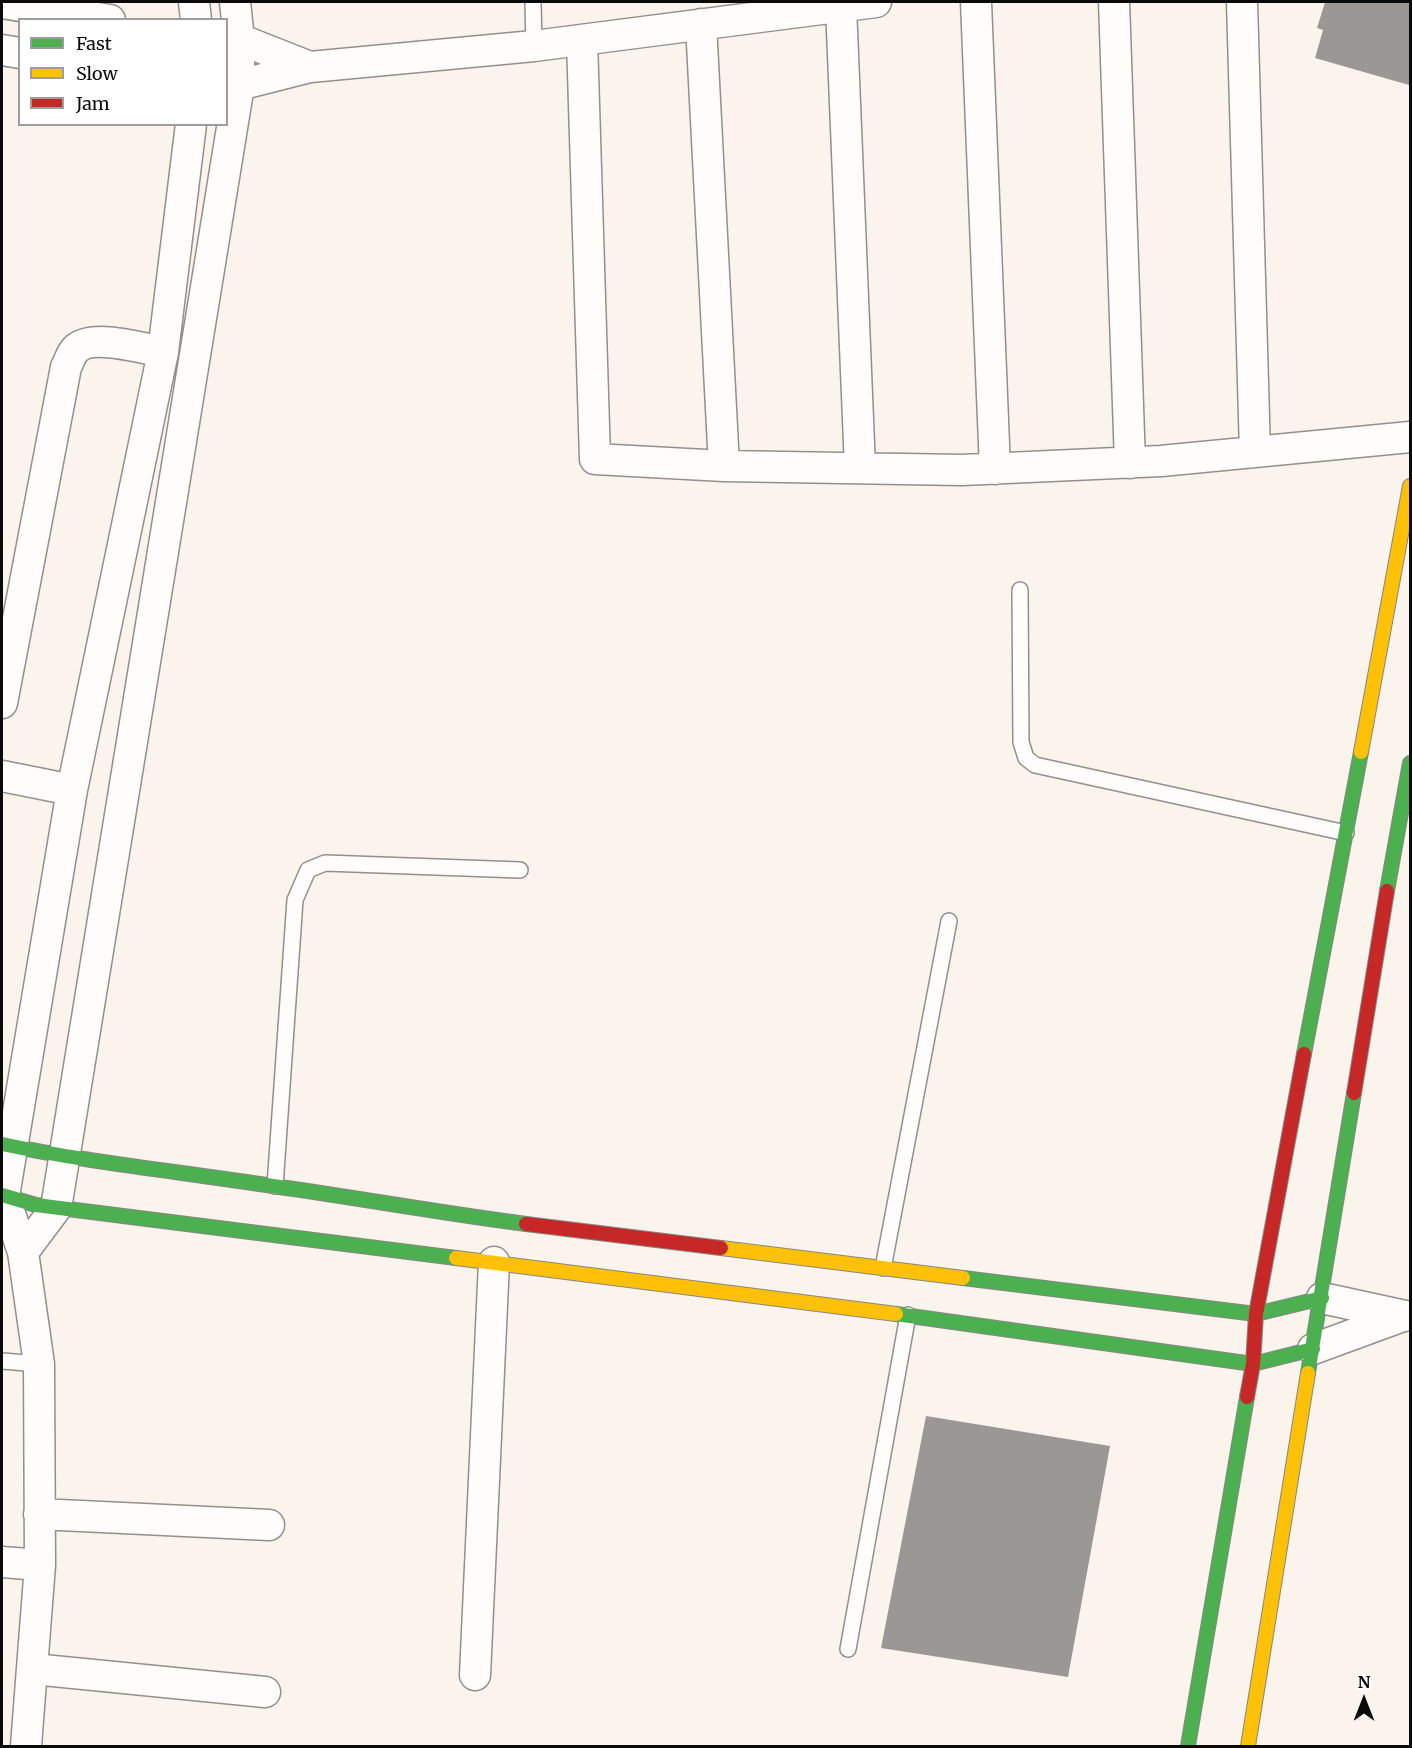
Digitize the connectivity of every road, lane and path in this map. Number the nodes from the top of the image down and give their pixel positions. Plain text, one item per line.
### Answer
1 (194, 2) edge
2 (235, 2) edge
3 (533, 2) edge
4 (876, 2) edge
5 (976, 2) edge
6 (1114, 2) edge
7 (1242, 2) edge
8 (2, 3) edge
9 (841, 6) junction
10 (97, 18) edge
11 (196, 18) edge
12 (701, 24) junction
13 (233, 38) edge
14 (582, 39) junction
15 (534, 46) junction
16 (2, 50) edge
17 (18, 53) edge
18 (310, 67) junction
19 (233, 84) edge
20 (228, 116) edge
21 (191, 126) edge
22 (226, 126) edge
23 (163, 352) junction
24 (1410, 437) edge
25 (1255, 452) junction
26 (1130, 462) junction
27 (724, 466) junction
28 (860, 468) junction
29 (995, 469) junction
30 (1410, 486) edge
31 (1020, 590) dead end
32 (2, 703) edge
33 (1410, 763) edge
34 (2, 776) edge
35 (72, 790) junction
36 (1346, 833) junction
37 (520, 870) dead end
38 (949, 921) dead end
39 (7, 1145) edge
40 (64, 1155) junction
41 (275, 1186) junction
42 (3, 1195) edge
43 (56, 1208) junction
44 (23, 1252) junction
45 (494, 1262) junction
46 (883, 1268) junction
47 (1322, 1298) junction
48 (1256, 1314) junction
49 (908, 1315) junction
50 (1407, 1316) edge
51 (1313, 1349) junction
52 (2, 1361) edge
53 (39, 1364) junction
54 (1254, 1364) junction
55 (39, 1514) junction
56 (269, 1525) dead end
57 (2, 1563) edge
58 (40, 1566) junction
59 (848, 1649) dead end
60 (33, 1669) junction
61 (474, 1675) dead end
62 (265, 1692) dead end
63 (26, 1746) edge
64 (1188, 1746) edge
65 (1248, 1746) edge

1 - 11 street
2 - 13 street
3 - 15 lane
4 - 9 street
5 - 29 street
6 - 26 street
7 - 25 street
8 - 10 street
9 - 12 street
9 - 28 street
12 - 14 street
12 - 27 street
13 - 18 street
13 - 19 street
14 - 15 street
14 - 27 street
15 - 18 street
16 - 17 street
18 - 19 street
19 - 20 street
21 - 23 street
22 - 40 street
23 - 32 street
23 - 35 street
24 - 25 street
25 - 26 street
26 - 29 street
27 - 28 street
28 - 29 street
30 - 36 street
31 - 36 lane
33 - 47 street
34 - 35 street
35 - 39 street
36 - 48 street
37 - 41 lane
38 - 46 lane
39 - 40 street
39 - 42 street
40 - 41 street
40 - 43 street
41 - 46 street
42 - 43 street
42 - 44 street
43 - 44 street
43 - 45 street
44 - 53 street
45 - 49 street
45 - 61 street
46 - 48 street
47 - 48 street
47 - 50 street
47 - 51 street
48 - 54 street
49 - 54 street
49 - 59 lane
50 - 51 street
51 - 54 street
51 - 65 street
52 - 53 lane
53 - 55 street
54 - 64 street
55 - 56 street
55 - 58 street
57 - 58 street
58 - 60 street
60 - 62 street
60 - 63 street

